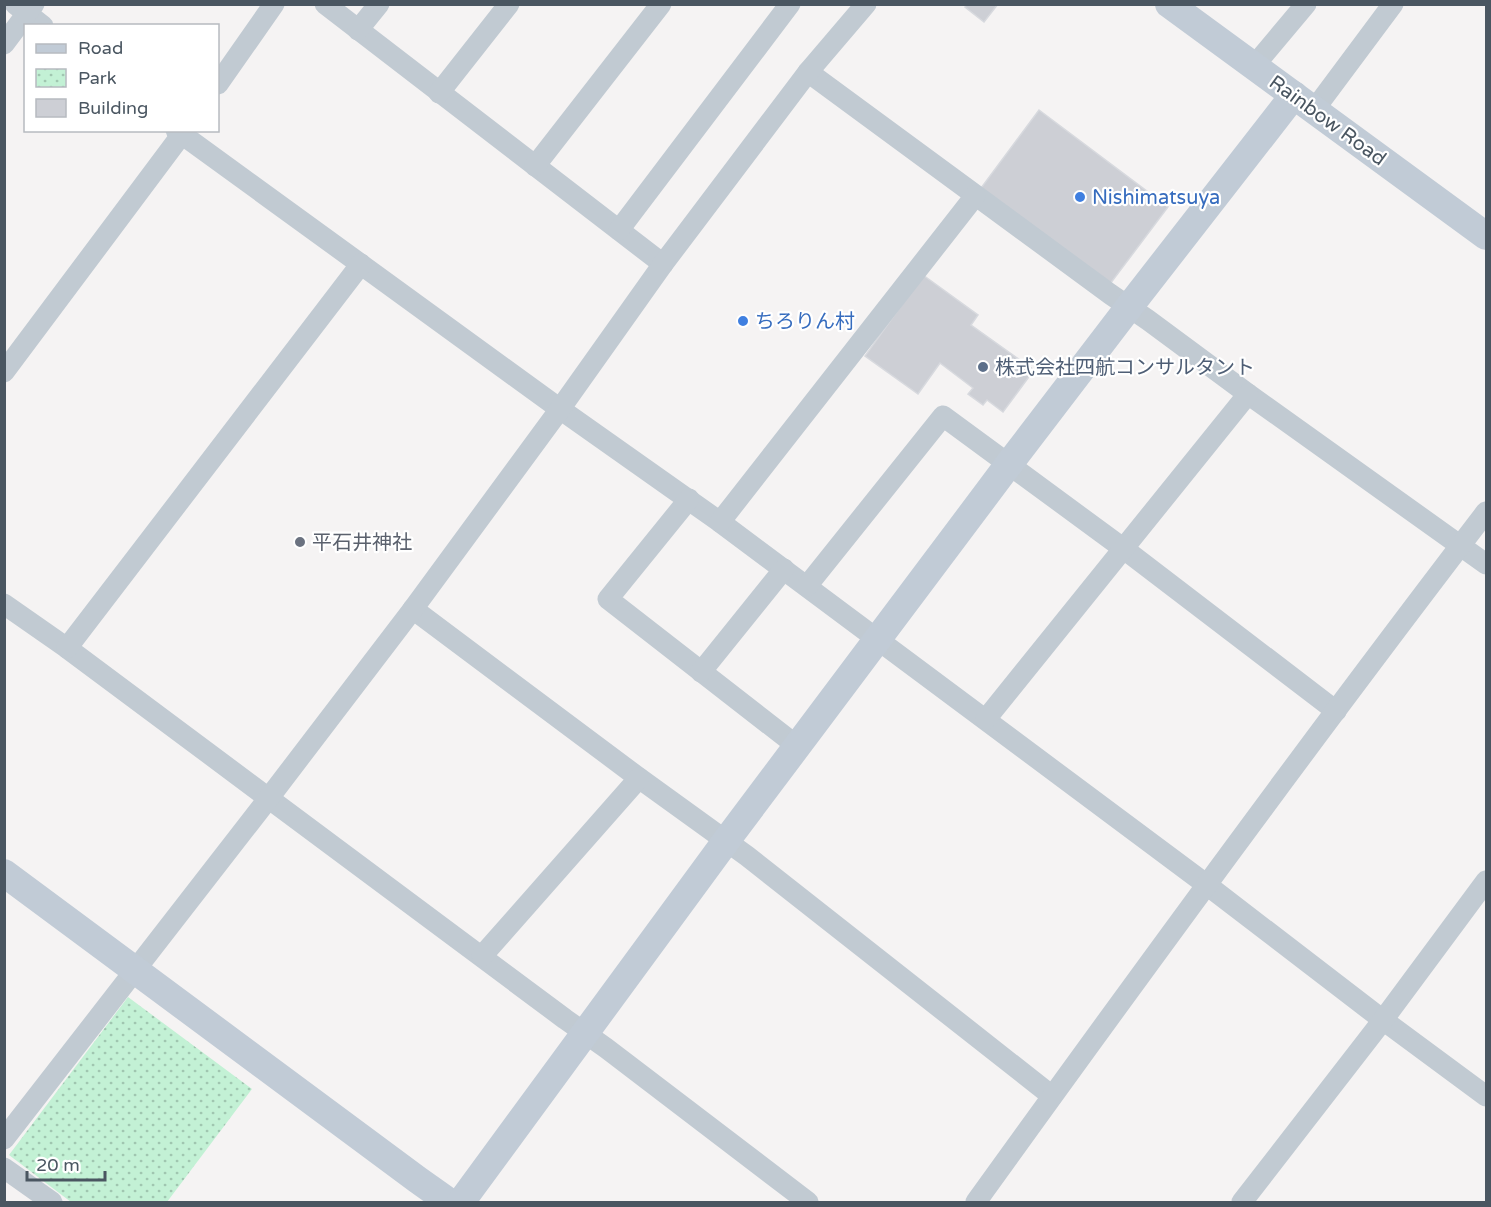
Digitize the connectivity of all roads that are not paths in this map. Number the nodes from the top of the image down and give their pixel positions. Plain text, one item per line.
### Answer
1 (274, 4) edge
2 (325, 4) edge
3 (379, 4) edge
4 (509, 4) edge
5 (661, 4) edge
6 (790, 4) edge
7 (866, 4) edge
8 (1169, 4) edge
9 (1306, 4) edge
10 (1393, 4) edge
11 (30, 12) edge
12 (358, 30) junction
13 (4, 44) edge
14 (1254, 66) junction
15 (808, 72) junction
16 (219, 83) edge
17 (439, 93) junction
18 (1304, 103) junction
19 (181, 132) edge
20 (535, 166) junction
21 (975, 196) junction
22 (619, 230) junction
23 (1486, 236) edge
24 (361, 264) junction
25 (663, 264) junction
26 (1129, 307) junction
27 (4, 372) edge
28 (1248, 394) junction
29 (560, 409) junction
30 (1009, 464) junction
31 (689, 499) junction
32 (1486, 512) edge
33 (720, 522) junction
34 (1461, 546) junction
35 (1124, 549) junction
36 (1486, 564) edge
37 (784, 569) junction
38 (807, 586) junction
39 (4, 604) edge
40 (413, 609) junction
41 (878, 640) junction
42 (67, 648) junction
43 (701, 672) junction
44 (1336, 711) junction
45 (986, 719) junction
46 (797, 746) junction
47 (639, 778) junction
48 (268, 799) junction
49 (726, 841) junction
50 (4, 873) edge
51 (1486, 881) edge
52 (1207, 885) junction
53 (482, 956) junction
54 (135, 970) junction
55 (1383, 1020) junction
56 (586, 1033) junction
57 (1052, 1096) junction
58 (1486, 1096) edge
59 (4, 1139) edge
60 (4, 1168) edge
61 (52, 1203) edge
62 (449, 1203) edge
63 (461, 1203) edge
64 (808, 1203) edge
65 (976, 1203) edge
66 (1242, 1203) edge

1 - 16 street
2 - 12 street
3 - 12 street
4 - 17 street
5 - 20 street
6 - 22 street
7 - 15 street
8 - 14 street, Rainbow Road
9 - 14 street
10 - 18 street
11 - 13 street
12 - 17 street
14 - 18 street, Rainbow Road
15 - 21 street
15 - 25 street
17 - 20 street
18 - 23 street, Rainbow Road
18 - 26 street
19 - 24 street
19 - 27 street
20 - 22 street
21 - 26 street
21 - 33 street
22 - 25 street
24 - 29 street
24 - 42 street
25 - 29 street
26 - 28 street
26 - 30 street
28 - 34 street
28 - 35 street
29 - 31 street
29 - 40 street
30 - 35 street
30 - 38 street
30 - 41 street
31 - 33 street
31 - 43 street
32 - 34 street
33 - 37 street
34 - 36 street
34 - 44 street
35 - 44 street
35 - 45 street
37 - 38 street
37 - 43 street
38 - 41 street
39 - 42 street
40 - 47 street
40 - 48 street
41 - 45 street
41 - 46 street
42 - 48 street
43 - 46 street
44 - 52 street
45 - 52 street
46 - 49 street
47 - 49 street
47 - 53 street
48 - 53 street
48 - 54 street
49 - 56 street
49 - 57 street
50 - 54 street
51 - 55 street
52 - 55 street
52 - 57 street
53 - 56 street
54 - 59 street
54 - 62 street
55 - 58 street
55 - 66 street
56 - 63 street
56 - 64 street
57 - 65 street
60 - 61 street

